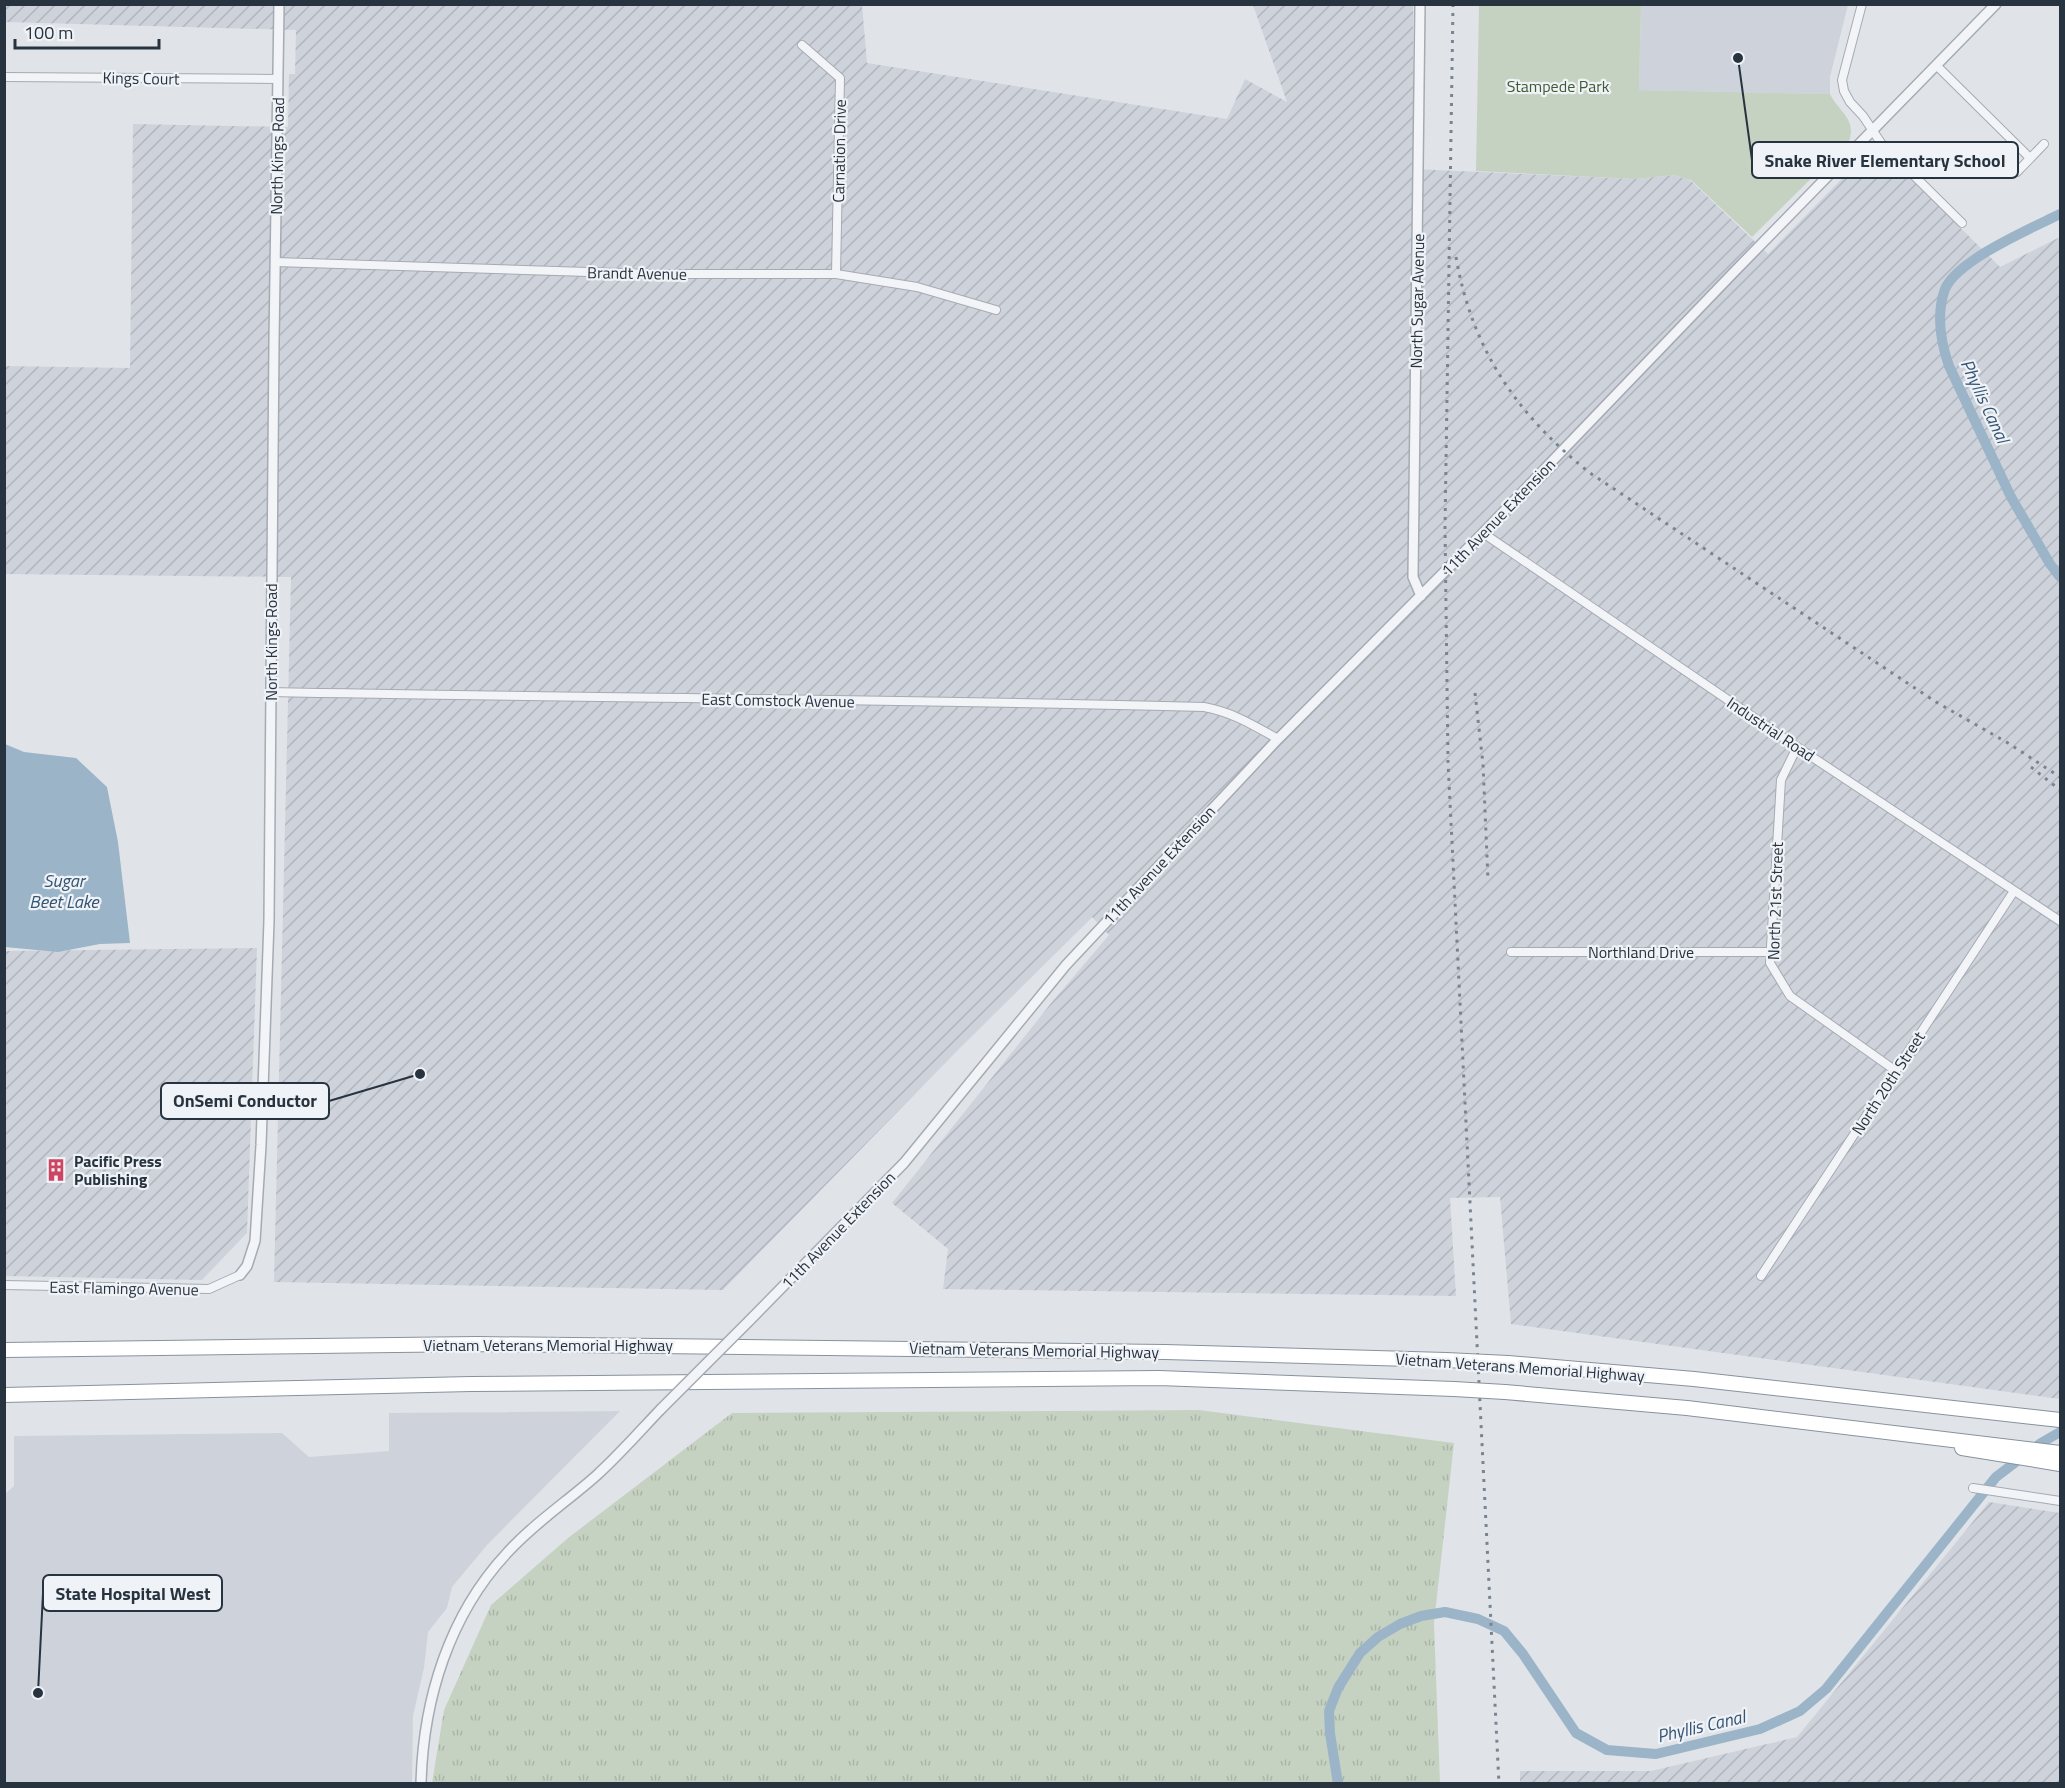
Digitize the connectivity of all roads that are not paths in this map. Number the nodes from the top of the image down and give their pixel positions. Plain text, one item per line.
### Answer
1 (279, 4) edge
2 (1420, 4) edge
3 (1862, 4) edge
4 (1996, 4) edge
5 (802, 45) dead end
6 (1937, 66) junction
7 (4, 76) edge
8 (278, 79) junction
9 (1872, 130) junction
10 (2044, 144) dead end
11 (2030, 158) junction
12 (2017, 172) dead end
13 (1962, 223) dead end
14 (274, 262) junction
15 (836, 274) junction
16 (996, 310) dead end
17 (1483, 533) junction
18 (1421, 596) junction
19 (270, 692) junction
20 (1278, 739) junction
21 (1797, 747) junction
22 (2014, 891) junction
23 (2061, 921) edge
24 (1511, 952) dead end
25 (1770, 952) junction
26 (1896, 1071) junction
27 (240, 1275) joint
28 (1761, 1276) dead end
29 (4, 1285) edge
30 (4, 1350) edge
31 (4, 1395) edge
32 (2056, 1419) edge
33 (1853, 1427) junction
34 (2060, 1456) edge
35 (1973, 1488) dead end
36 (2061, 1501) edge
37 (421, 1784) edge

1 - 8 street, North Kings Road
2 - 18 street, North Sugar Avenue
3 - 9 street
4 - 6 street, 11th Avenue Extension
5 - 15 street, Carnation Drive
6 - 9 street, 11th Avenue Extension
6 - 11 street
7 - 8 street, Kings Court
8 - 14 street, North Kings Road
9 - 13 street
9 - 17 street, 11th Avenue Extension
10 - 11 street
11 - 12 street
14 - 15 street, Brandt Avenue
14 - 19 street, North Kings Road
15 - 16 street, Brandt Avenue
17 - 18 street, 11th Avenue Extension
17 - 21 street, Industrial Road
18 - 20 street, 11th Avenue Extension
19 - 20 street, East Comstock Avenue
19 - 27 street, North Kings Road
20 - 37 street, 11th Avenue Extension, bridge
21 - 22 street, Industrial Road
21 - 25 street, North 21st Street
22 - 23 street, Industrial Road
22 - 26 street, North 20th Street
24 - 25 street, Northland Drive
25 - 26 street, North 21st Street
26 - 28 street, North 20th Street
27 - 29 street, East Flamingo Avenue
30 - 32 highway, Vietnam Veterans Memorial Highway, bridge
31 - 33 highway, Vietnam Veterans Memorial Highway, bridge
33 - 34 highway
33 - 34 highway
35 - 36 street

